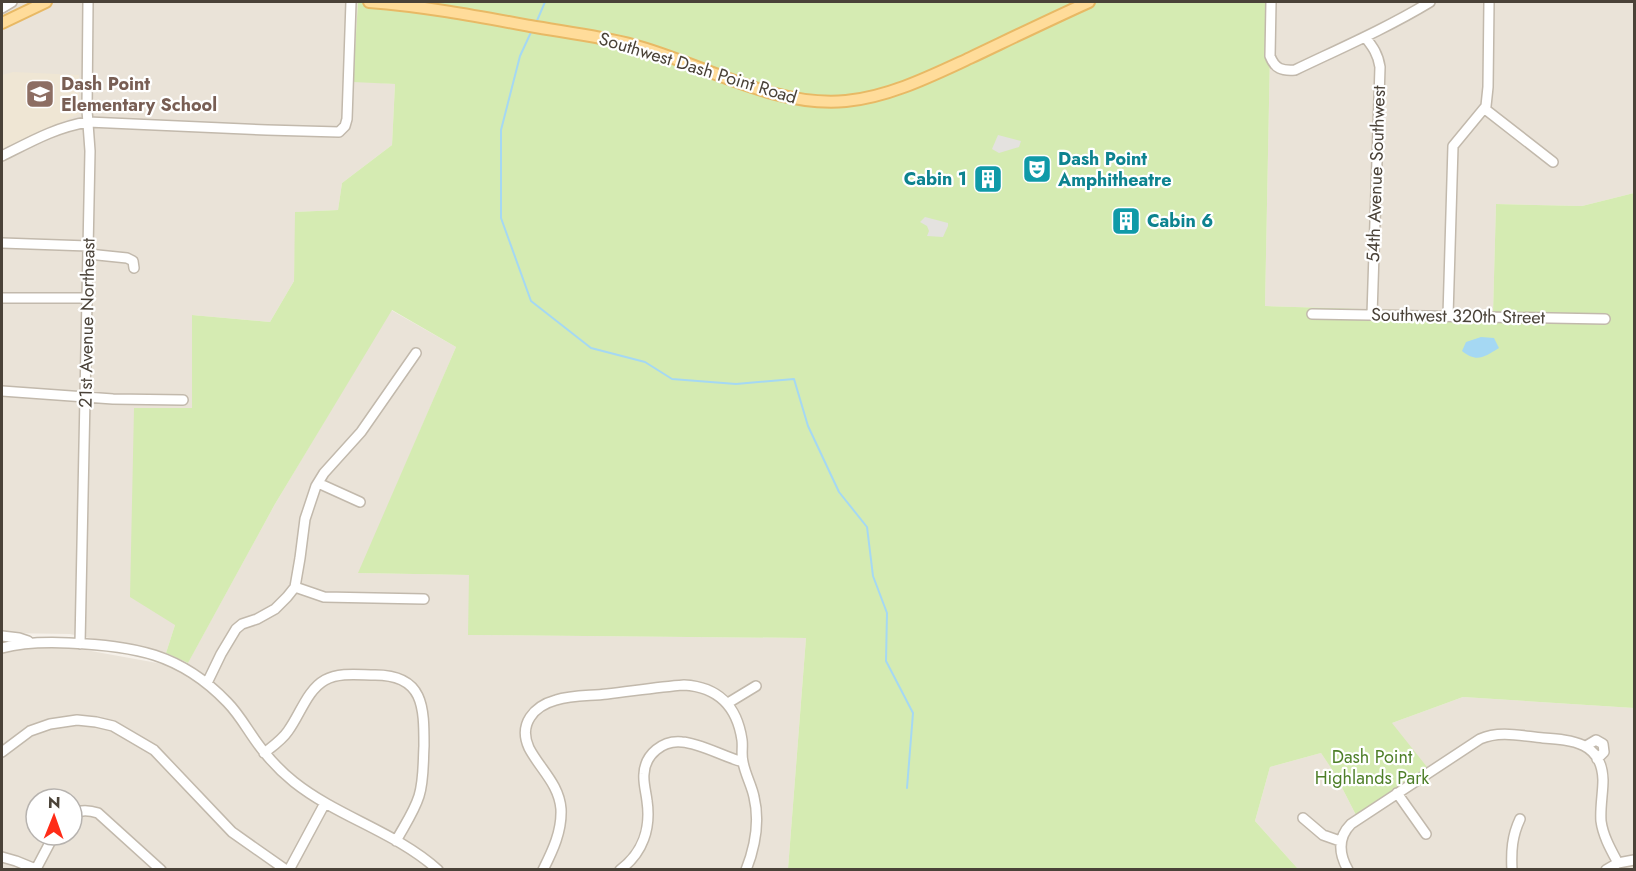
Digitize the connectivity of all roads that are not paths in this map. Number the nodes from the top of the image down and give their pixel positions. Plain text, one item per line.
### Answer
1 (12, 2) edge
2 (46, 2) edge
3 (88, 2) edge
4 (351, 2) edge
5 (369, 2) edge
6 (1089, 2) edge
7 (1270, 2) edge
8 (1430, 2) edge
9 (1489, 2) edge
10 (2, 8) edge
11 (2, 22) edge
12 (1365, 37) junction
13 (1485, 109) junction
14 (87, 122) junction
15 (2, 156) edge
16 (1553, 162) dead end
17 (2, 243) edge
18 (88, 250) junction
19 (134, 268) dead end
20 (2, 298) edge
21 (87, 298) junction
22 (1312, 314) dead end
23 (1372, 315) junction
24 (1448, 316) junction
25 (1605, 319) dead end
26 (416, 353) dead end
27 (2, 391) edge
28 (86, 397) junction
29 (183, 400) dead end
30 (318, 483) junction
31 (360, 502) dead end
32 (295, 587) junction
33 (424, 599) dead end
34 (2, 636) edge
35 (33, 643) junction
36 (80, 644) junction
37 (2, 648) edge
38 (207, 683) junction
39 (756, 686) dead end
40 (728, 703) junction
41 (2, 752) edge
42 (1592, 752) junction
43 (264, 753) junction
44 (743, 762) junction
45 (1397, 793) junction
46 (325, 802) junction
47 (84, 811) edge
48 (1303, 818) dead end
49 (1520, 819) dead end
50 (1426, 834) dead end
51 (396, 841) junction
52 (1340, 841) junction
53 (48, 847) edge
54 (2, 857) edge
55 (1635, 860) edge
56 (1618, 863) junction
57 (37, 869) edge
58 (161, 870) edge
59 (288, 870) edge
60 (438, 870) edge
61 (543, 870) edge
62 (620, 870) edge
63 (746, 870) edge
64 (1348, 870) edge
65 (1512, 870) edge
66 (1606, 870) edge

1 - 10 street
2 - 11 main road
3 - 14 street, 21st Avenue Northeast
4 - 14 street
5 - 6 main road, Southwest Dash Point Road
7 - 12 street
8 - 12 street
9 - 13 street
12 - 23 street, 54th Avenue Southwest
13 - 16 street
13 - 24 street
14 - 15 street
14 - 18 street, 21st Avenue Northeast
17 - 18 street
18 - 19 street
18 - 21 street, 21st Avenue Northeast
20 - 21 street
21 - 28 street, 21st Avenue Northeast
22 - 23 street, Southwest 320th Street
23 - 24 street, Southwest 320th Street
24 - 25 street, Southwest 320th Street
26 - 30 street
27 - 28 street
28 - 29 street
28 - 36 street, 21st Avenue Northeast
30 - 31 street
30 - 32 street
32 - 33 street
32 - 38 street
34 - 35 street
35 - 36 street
35 - 37 street
36 - 38 street
38 - 43 street
39 - 40 street
40 - 44 street
40 - 61 street
41 - 59 street
42 - 42 street
42 - 45 street
42 - 56 street
43 - 46 street
43 - 51 street
44 - 62 street
44 - 63 street
45 - 50 street
45 - 52 street
46 - 51 street
46 - 59 street
47 - 58 street
48 - 52 street
49 - 65 street
51 - 60 street
52 - 64 street
53 - 57 street
54 - 57 street
55 - 56 street
56 - 66 street

